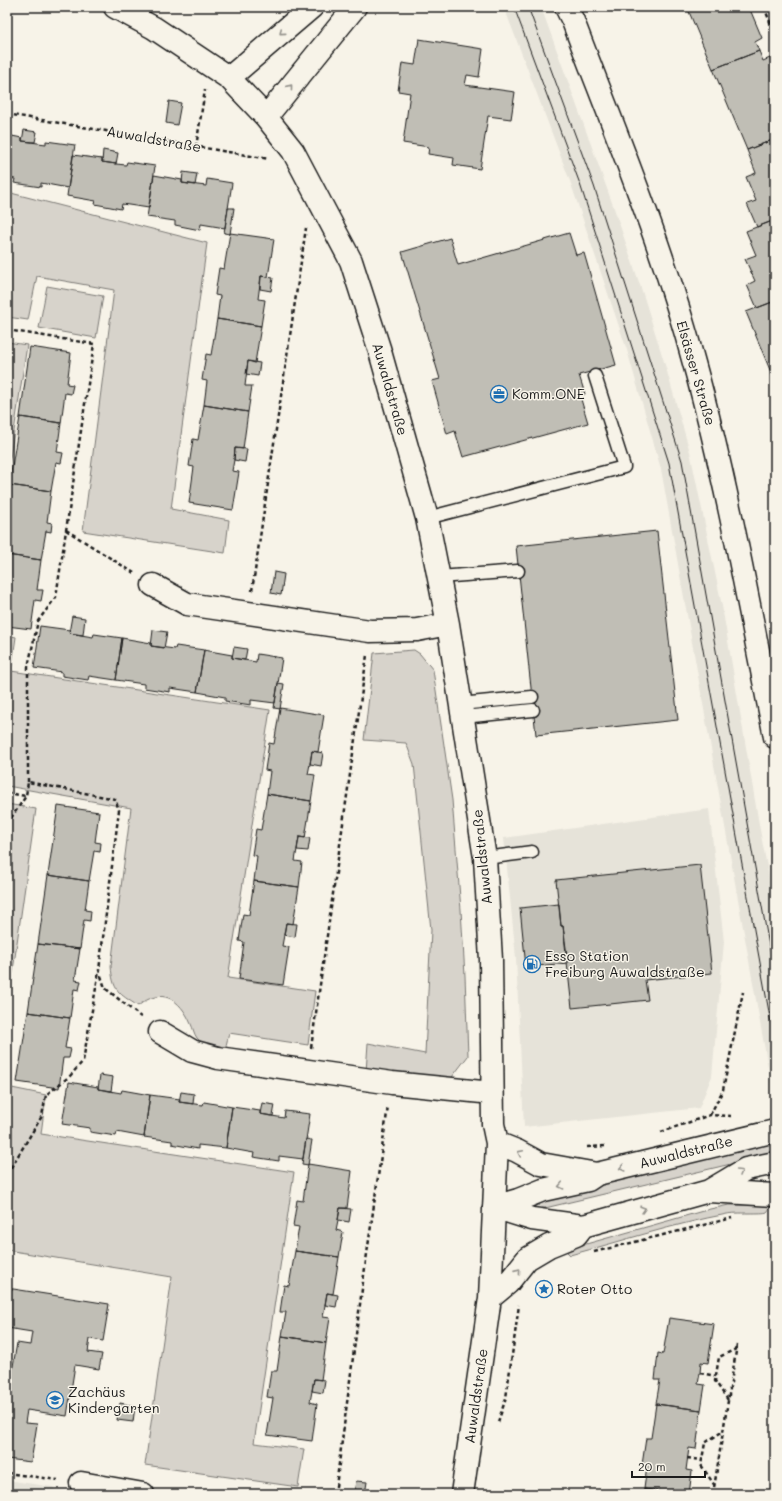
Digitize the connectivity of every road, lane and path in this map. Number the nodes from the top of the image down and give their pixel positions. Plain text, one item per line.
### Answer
1 (115, 7) edge
2 (312, 7) edge
3 (355, 7) edge
4 (764, 7) edge
5 (570, 12) edge
6 (775, 34) edge
7 (209, 65) junction
8 (229, 78) junction
9 (7, 114) edge
10 (266, 117) junction
11 (196, 147) junction
12 (300, 165) junction
13 (306, 225) dead end
14 (7, 330) edge
15 (595, 376) dead end
16 (427, 518) junction
17 (66, 530) junction
18 (518, 571) dead end
19 (439, 578) junction
20 (153, 585) joint
21 (248, 613) junction
22 (448, 624) junction
23 (370, 631) junction
24 (532, 697) dead end
25 (533, 710) dead end
26 (462, 711) junction
27 (775, 737) edge
28 (28, 782) junction
29 (7, 793) edge
30 (26, 796) junction
31 (7, 824) edge
32 (532, 852) dead end
33 (485, 858) junction
34 (99, 970) junction
35 (743, 992) dead end
36 (160, 1032) joint
37 (308, 1070) junction
38 (392, 1083) junction
39 (492, 1093) junction
40 (710, 1115) junction
41 (734, 1116) dead end
42 (775, 1131) edge
43 (659, 1133) dead end
44 (497, 1143) junction
45 (607, 1146) dead end
46 (585, 1147) dead end
47 (775, 1163) edge
48 (7, 1174) edge
49 (597, 1174) junction
50 (709, 1191) junction
51 (775, 1195) edge
52 (494, 1207) junction
53 (738, 1218) dead end
54 (583, 1226) junction
55 (588, 1253) dead end
56 (490, 1298) junction
57 (737, 1345) dead end
58 (736, 1349) junction
59 (700, 1373) dead end
60 (716, 1376) junction
61 (728, 1401) junction
62 (723, 1431) junction
63 (688, 1458) dead end
64 (702, 1460) junction
65 (7, 1473) edge
66 (81, 1484) joint
67 (715, 1486) junction
68 (143, 1494) edge
69 (335, 1494) edge
70 (462, 1494) edge
71 (714, 1494) edge

1 - 7 street, Auwaldstraße
2 -> 8 street
10 -> 3 street
4 - 6 path
5 - 27 street, Elsässer Straße
7 - 8 street, Auwaldstraße
7 - 11 path
8 - 10 street, Auwaldstraße
9 - 11 path, Auwaldstraße
10 - 12 street, Auwaldstraße
11 - 12 path, Auwaldstraße
12 - 16 street, Auwaldstraße
13 - 21 path
14 - 17 path
15 - 16 lane
16 - 19 street, Auwaldstraße
17 - 20 path
17 - 28 path
18 - 19 lane
19 - 22 street, Auwaldstraße
20 - 21 street
21 - 23 street
22 - 23 street
22 - 26 street, Auwaldstraße
23 - 37 path
24 - 26 lane
25 - 26 lane
26 - 33 street, Auwaldstraße
28 - 30 path
28 - 34 path
29 - 30 path
30 - 31 path
32 - 33 lane
33 - 39 street, Auwaldstraße
34 - 36 path
34 - 48 path
35 - 40 path
36 - 37 street
37 - 38 street
38 - 39 street
38 - 69 path
39 - 44 street, Auwaldstraße
40 - 41 path
40 - 43 path
42 -> 49 street, Auwaldstraße
49 -> 44 street, Auwaldstraße
44 - 52 street, Auwaldstraße
45 - 46 path
50 -> 47 street
49 -> 52 street, Auwaldstraße
50 - 51 street
54 -> 50 street
52 - 54 street
52 - 56 street, Auwaldstraße
53 - 55 path
56 -> 54 street
56 - 70 street, Auwaldstraße
57 - 58 path
58 - 60 path
58 - 61 path
59 - 60 path
60 - 61 path
61 - 62 path
62 - 64 path
62 - 67 path
63 - 64 path
64 - 67 path
65 - 66 path
66 - 68 street
67 - 71 path

